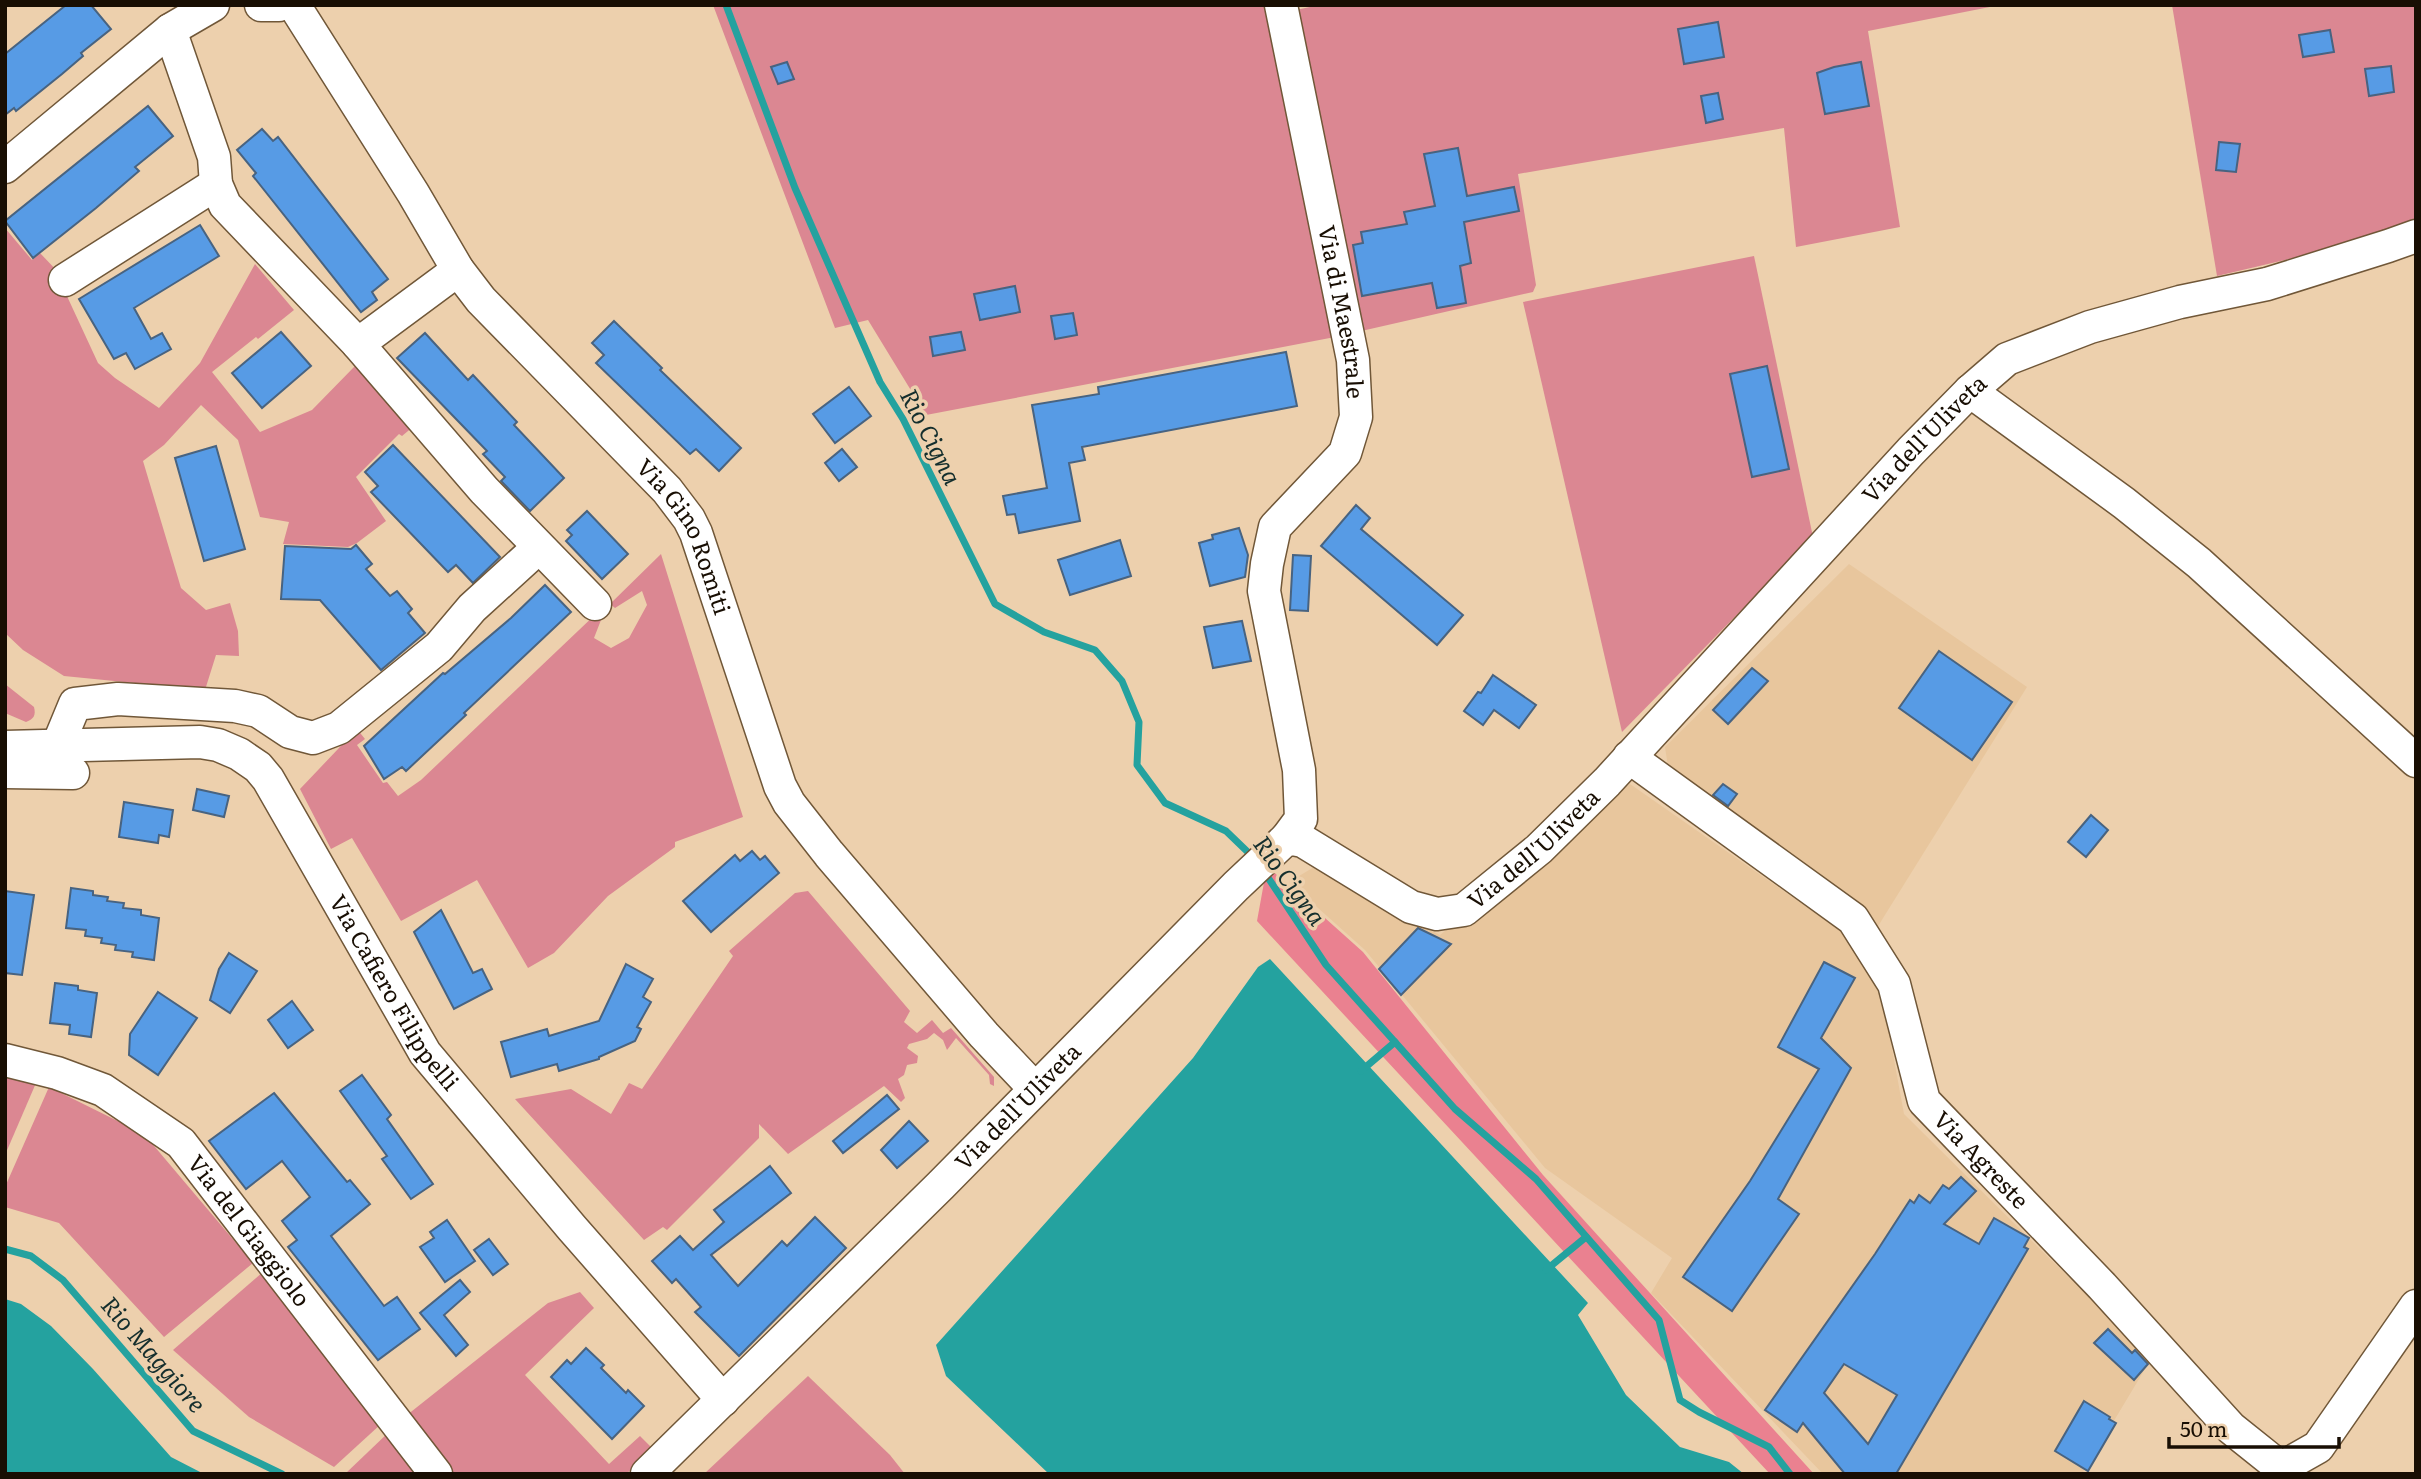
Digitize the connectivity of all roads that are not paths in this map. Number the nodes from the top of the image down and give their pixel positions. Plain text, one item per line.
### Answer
1 (213, 5) edge
2 (261, 5) edge
3 (279, 5) edge
4 (294, 5) edge
5 (1281, 5) edge
6 (170, 30) junction
7 (5, 167) edge
8 (216, 184) junction
9 (2416, 236) edge
10 (458, 270) junction
11 (65, 280) dead end
12 (358, 344) junction
13 (1970, 391) junction
14 (538, 548) junction
15 (595, 604) dead end
16 (58, 745) junction
17 (5, 747) edge
18 (1629, 757) junction
19 (2416, 761) edge
20 (5, 772) edge
21 (73, 773) dead end
22 (1280, 845) junction
23 (5, 1060) edge
24 (1035, 1089) junction
25 (2416, 1306) edge
26 (723, 1400) junction
27 (436, 1474) edge
28 (647, 1474) edge

1 - 6 street
2 - 3 street
4 - 10 street, Via Gino Romiti
5 - 22 street, Via di Maestrale
6 - 7 street
6 - 8 street
8 - 11 street
8 - 12 street
9 - 13 street, Via dell'Uliveta
10 - 12 street
10 - 24 street, Via Gino Romiti
12 - 14 street
13 - 18 street, Via dell'Uliveta
13 - 19 street
14 - 15 street
14 - 16 street
16 - 17 street, Via Cafiero Filippelli
16 - 26 street, Via Cafiero Filippelli
18 - 22 street, Via dell'Uliveta
18 - 25 street, Via Agreste
20 - 21 street
22 - 24 street, Via dell'Uliveta
23 - 27 street, Via del Giaggiolo
24 - 26 street, Via dell'Uliveta
26 - 28 street, Via dell'Uliveta

